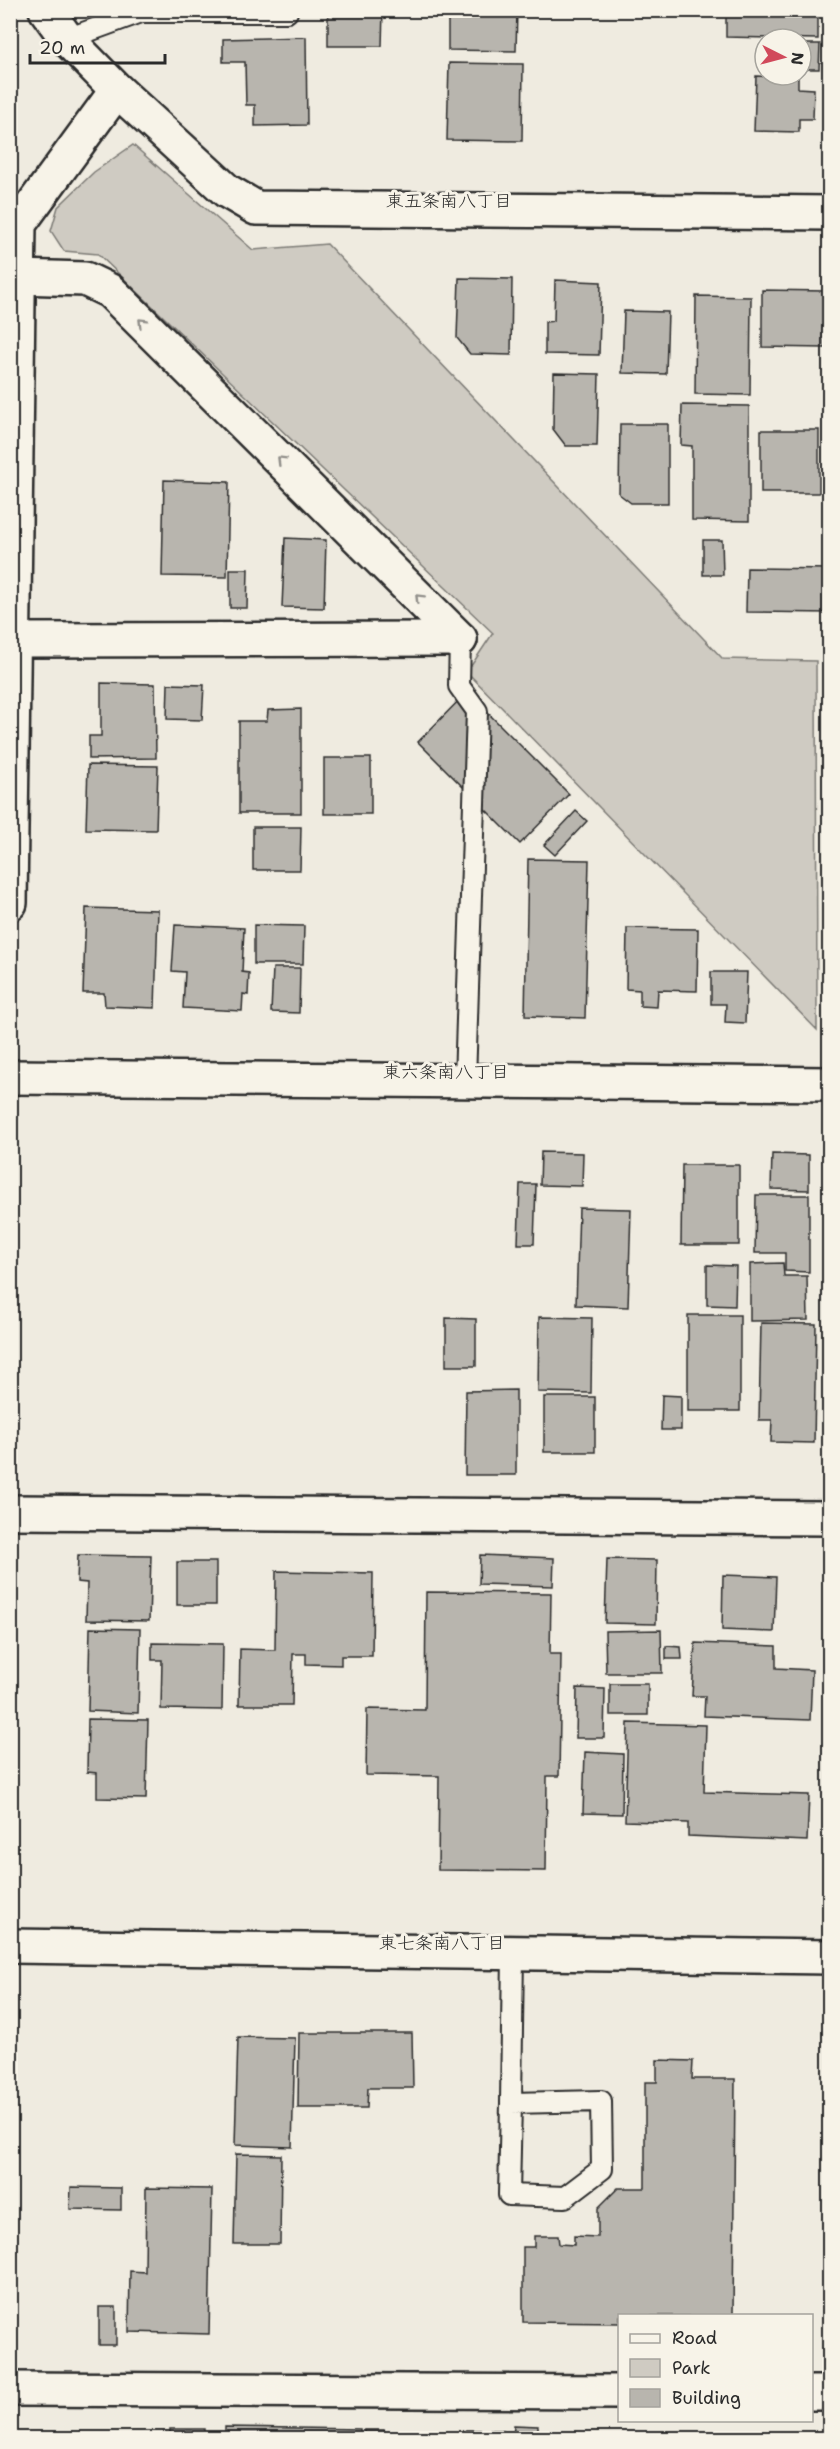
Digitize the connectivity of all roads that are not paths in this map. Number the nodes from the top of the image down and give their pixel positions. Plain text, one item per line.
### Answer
1 (46, 10) edge
2 (287, 12) dead end
3 (67, 39) junction
4 (117, 90) junction
5 (830, 213) edge
6 (15, 224) edge
7 (18, 277) junction
8 (460, 639) junction
9 (15, 640) junction
10 (10, 903) edge
11 (10, 1077) edge
12 (465, 1081) junction
13 (830, 1084) edge
14 (10, 1512) edge
15 (830, 1518) edge
16 (10, 1946) edge
17 (513, 1953) junction
18 (830, 1957) edge
19 (511, 2103) junction
20 (10, 2389) edge
21 (618, 2392) edge
22 (813, 2393) edge
23 (830, 2393) edge

1 - 3 street
2 - 3 lane
3 - 4 street
4 - 5 street
4 - 6 street
6 - 7 street
8 -> 7 street
7 - 9 street
8 - 9 street
8 - 12 lane
9 - 10 street
11 - 12 street
12 - 13 street
14 - 15 street
16 - 17 street
17 - 18 street
17 - 19 lane
19 - 19 lane
20 - 21 street
22 - 23 street

